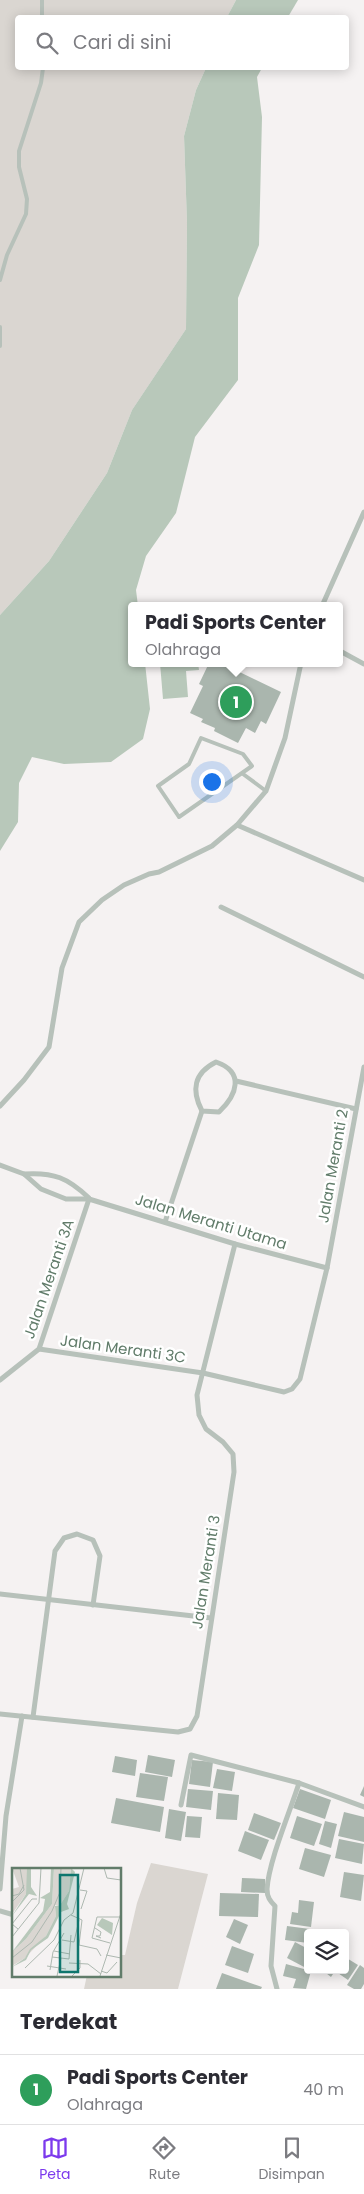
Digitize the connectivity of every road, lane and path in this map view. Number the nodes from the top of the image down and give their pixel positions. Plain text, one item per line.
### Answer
1 (42, 0) edge
2 (42, 15) edge
3 (43, 70) edge
4 (0, 280) edge
5 (0, 327) edge
6 (0, 346) edge
7 (364, 512) edge
8 (324, 602) edge
9 (343, 653) edge
10 (364, 664) edge
11 (300, 667) edge
12 (243, 774) junction
13 (266, 791) junction
14 (237, 825) junction
15 (364, 880) edge
16 (221, 907) dead end
17 (364, 977) edge
18 (364, 1067) edge
19 (236, 1081) junction
20 (0, 1106) edge
21 (356, 1109) junction
22 (202, 1111) junction
23 (0, 1165) edge
24 (24, 1174) junction
25 (90, 1198) junction
26 (165, 1222) junction
27 (235, 1244) junction
28 (327, 1268) junction
29 (39, 1349) junction
30 (203, 1373) junction
31 (0, 1380) edge
32 (0, 1594) edge
33 (49, 1599) junction
34 (93, 1605) junction
35 (212, 1618) junction
36 (0, 1714) edge
37 (22, 1716) junction
38 (33, 1717) junction
39 (300, 1783) junction
40 (181, 1805) dead end
41 (364, 1806) edge
42 (3, 1816) edge
43 (0, 1889) edge
44 (277, 1989) edge

1 - 2 lane
3 - 4 lane
5 - 6 lane
7 - 8 street
9 - 10 street
11 - 13 street
12 - 12 lane
12 - 13 lane
13 - 14 street
14 - 15 street
14 - 20 street
16 - 17 street
18 - 21 street, Jalan Meranti 2
19 - 21 street
19 - 22 street
19 - 22 street
21 - 28 street, Jalan Meranti 2
22 - 26 street
23 - 24 street, Jalan Meranti Utama
24 - 25 street, Jalan Meranti Utama
24 - 25 street, Jalan Meranti Utama
25 - 26 street, Jalan Meranti Utama
25 - 29 street, Jalan Meranti 3A
26 - 27 street, Jalan Meranti Utama
27 - 28 street, Jalan Meranti Utama
27 - 30 street, Jalan Meranti 3
28 - 30 street, Jalan Meranti 2
29 - 30 street, Jalan Meranti 3C
29 - 31 street, Jalan Meranti 3A
30 - 35 street, Jalan Meranti 3
32 - 33 street
33 - 34 street
33 - 34 street
33 - 38 street
34 - 35 street
35 - 38 street, Jalan Meranti 3
36 - 37 street, Jalan Meranti 3
37 - 38 street, Jalan Meranti 3
37 - 42 street
39 - 40 street
39 - 41 street
39 - 44 street
42 - 43 street

